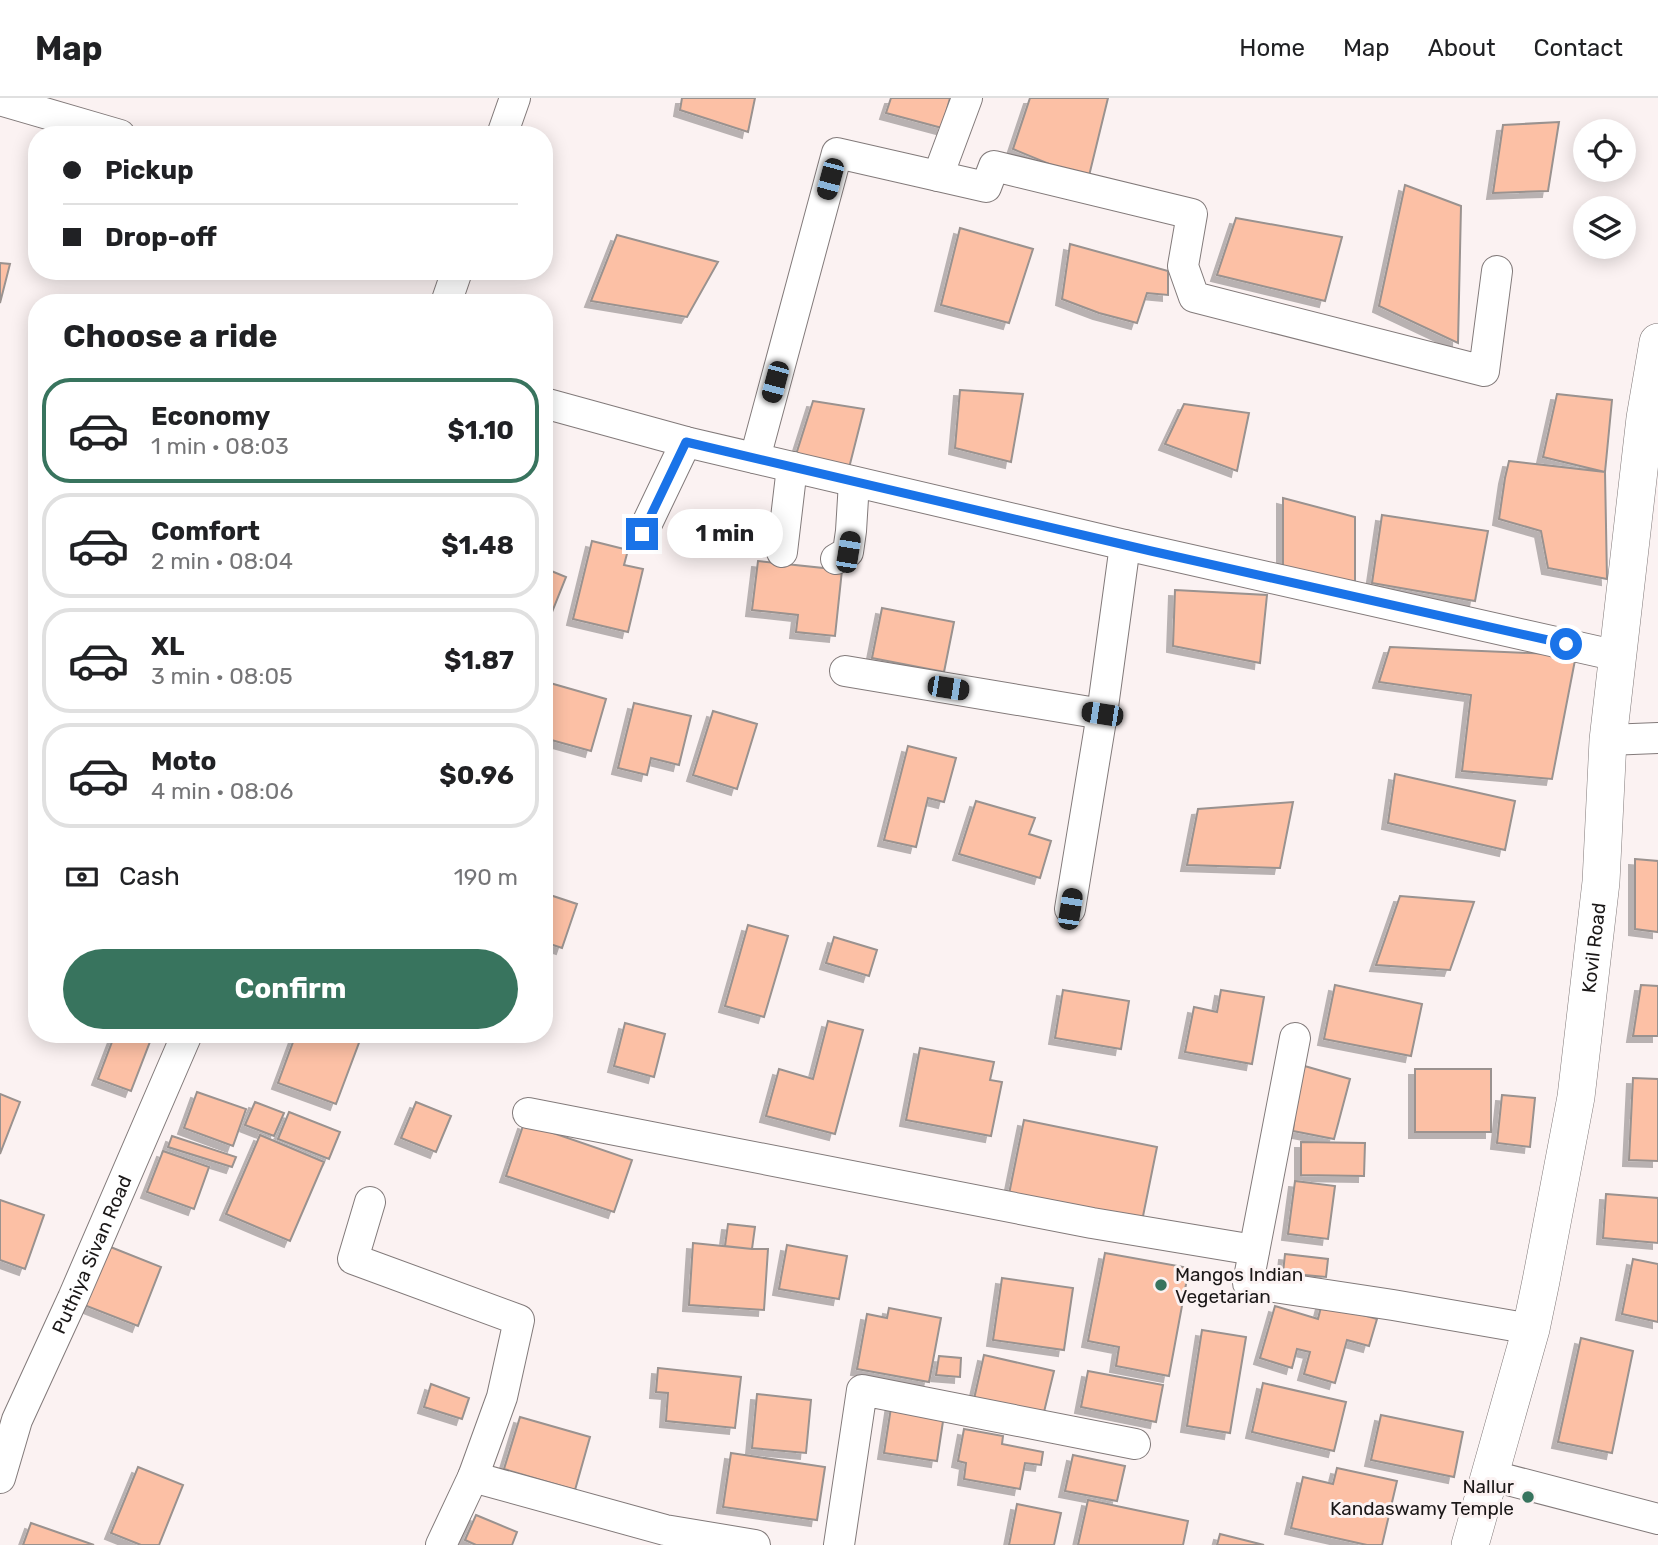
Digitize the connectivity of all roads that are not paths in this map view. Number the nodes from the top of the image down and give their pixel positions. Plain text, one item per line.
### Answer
1 (515, 98) edge
2 (967, 98) edge
3 (0, 100) edge
4 (89, 126) edge
5 (505, 126) edge
6 (938, 176) junction
7 (1497, 271) dead end
8 (1658, 342) edge
9 (553, 405) edge
10 (1652, 419) edge
11 (686, 442) junction
12 (755, 458) junction
13 (792, 467) junction
14 (854, 482) junction
15 (642, 534) dead end
16 (1125, 545) junction
17 (782, 552) dead end
18 (836, 559) dead end
19 (1618, 656) junction
20 (845, 671) dead end
21 (1102, 714) junction
22 (1658, 738) edge
23 (1608, 740) junction
24 (1070, 909) dead end
25 (1294, 1038) dead end
26 (183, 1043) edge
27 (528, 1113) dead end
28 (370, 1202) dead end
29 (1254, 1250) junction
30 (1531, 1329) junction
31 (1135, 1444) dead end
32 (1489, 1475) junction
33 (473, 1477) junction
34 (0, 1478) edge
35 (1658, 1519) edge
36 (441, 1545) edge
37 (755, 1545) edge
38 (839, 1545) edge
39 (1470, 1545) edge

1 - 5 street
2 - 6 street
3 - 4 street
6 - 7 street
6 - 12 street
8 - 10 street, Kovil Road
9 - 11 street
10 - 19 street, Kovil Road
11 - 12 street
11 - 15 street
12 - 13 street
13 - 14 street
13 - 17 street
14 - 16 street
14 - 18 street
16 - 19 street
16 - 21 street
19 - 23 street, Kovil Road
20 - 21 street
21 - 24 street
22 - 23 street
23 - 30 street, Kovil Road
25 - 29 street
26 - 34 street, Puthiya Sivan Road
27 - 29 street
28 - 33 street
29 - 30 street
30 - 32 street, Kovil Road
31 - 38 street
32 - 35 street
32 - 39 street, Kovil Road
33 - 36 street
33 - 37 street

